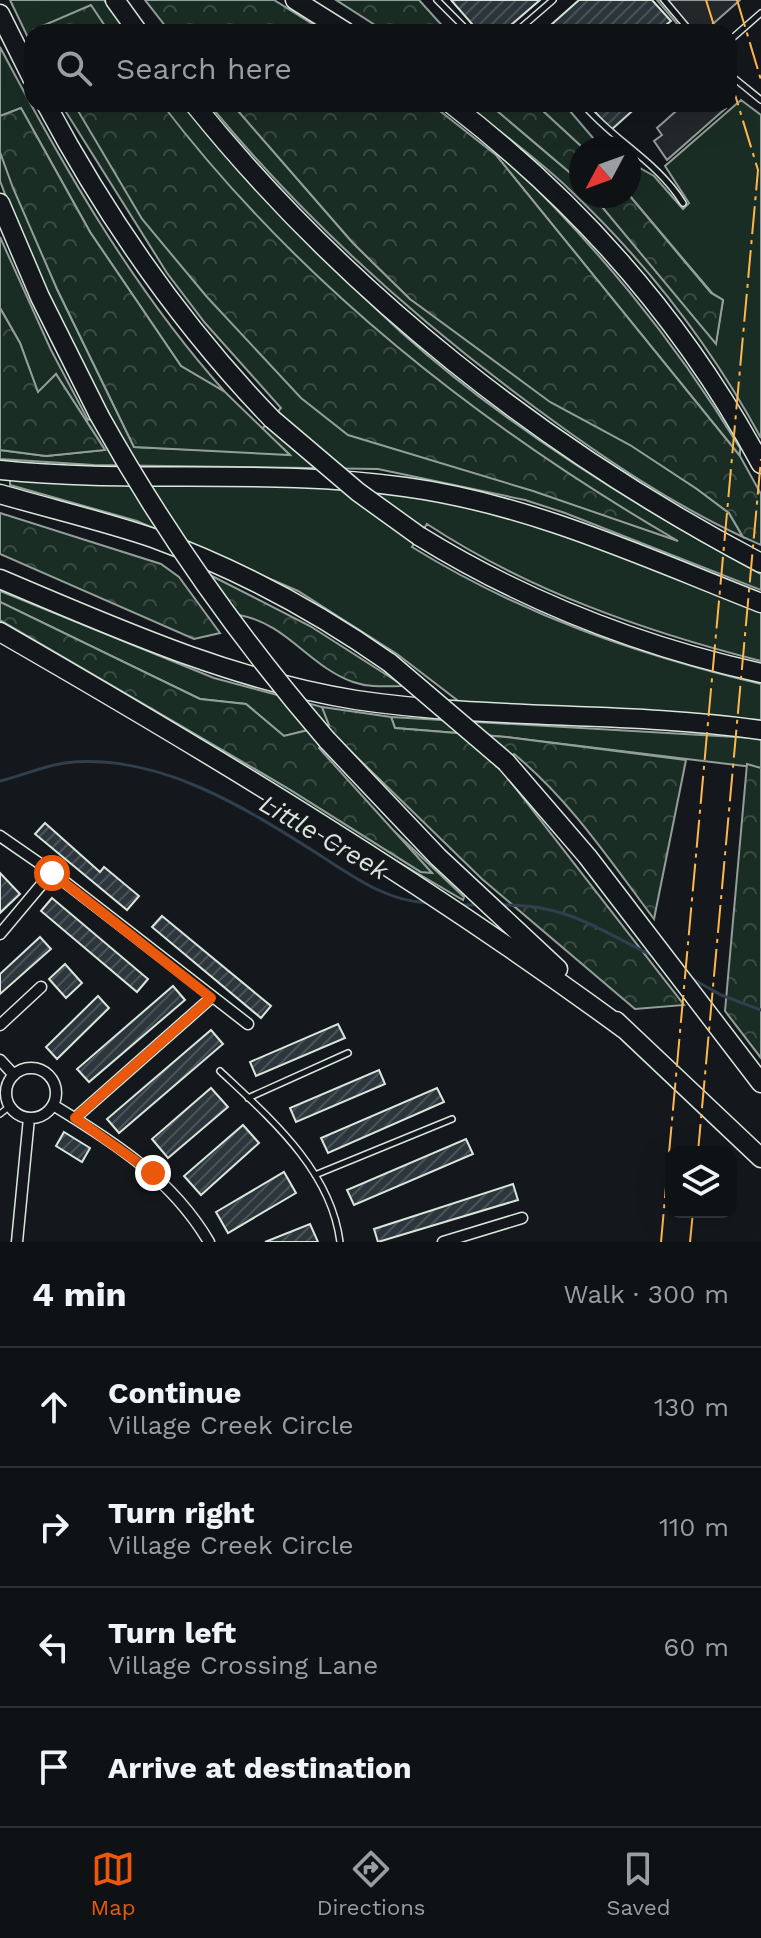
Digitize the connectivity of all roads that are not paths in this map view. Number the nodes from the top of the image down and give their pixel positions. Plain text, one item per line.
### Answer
1 (115, 0) edge
2 (295, 0) edge
3 (437, 0) edge
4 (553, 0) edge
5 (664, 0) edge
6 (761, 13) edge
7 (0, 14) edge
8 (132, 24) edge
9 (333, 24) edge
10 (461, 24) edge
11 (525, 24) edge
12 (684, 24) edge
13 (737, 34) edge
14 (24, 62) edge
15 (737, 80) edge
16 (761, 100) edge
17 (51, 112) edge
18 (201, 112) edge
19 (461, 112) edge
20 (590, 112) edge
21 (0, 203) edge
22 (683, 203) dead end
23 (761, 464) edge
24 (0, 470) edge
25 (0, 494) edge
26 (761, 563) edge
27 (0, 579) edge
28 (761, 603) edge
29 (0, 632) edge
30 (761, 673) edge
31 (761, 730) edge
32 (0, 836) edge
33 (52, 872) junction
34 (0, 934) edge
35 (41, 987) dead end
36 (211, 998) junction
37 (248, 1024) dead end
38 (0, 1025) edge
39 (624, 1029) junction
40 (348, 1053) dead end
41 (0, 1060) edge
42 (220, 1071) dead end
43 (14, 1075) junction
44 (761, 1083) edge
45 (248, 1098) junction
46 (53, 1105) junction
47 (10, 1106) junction
48 (0, 1114) edge
49 (29, 1118) junction
50 (75, 1118) junction
51 (452, 1119) dead end
52 (761, 1158) edge
53 (315, 1175) junction
54 (522, 1218) dead end
55 (17, 1242) edge
56 (209, 1242) edge
57 (340, 1242) edge
58 (443, 1242) edge

1 - 8 highway
2 - 9 highway
3 - 10 lane
4 - 11 lane
5 - 12 lane
6 - 13 lane
7 - 14 highway
15 - 16 lane
17 - 30 highway, bridge
18 - 26 highway
19 - 23 highway
20 - 22 lane
21 - 39 highway, bridge
24 - 28 highway
25 - 44 highway, bridge
27 - 31 highway
29 - 39 highway
32 - 33 street
33 - 34 street
33 - 36 street
35 - 38 street
36 - 37 street
36 - 50 street
39 - 52 highway
40 - 45 lane
41 - 43 street
42 - 45 lane
43 - 46 street
43 - 47 street
45 - 53 lane
46 - 49 street
46 - 50 street
47 - 48 lane
47 - 49 street
49 - 55 street
50 - 56 street
51 - 53 lane
53 - 57 lane
54 - 58 street

